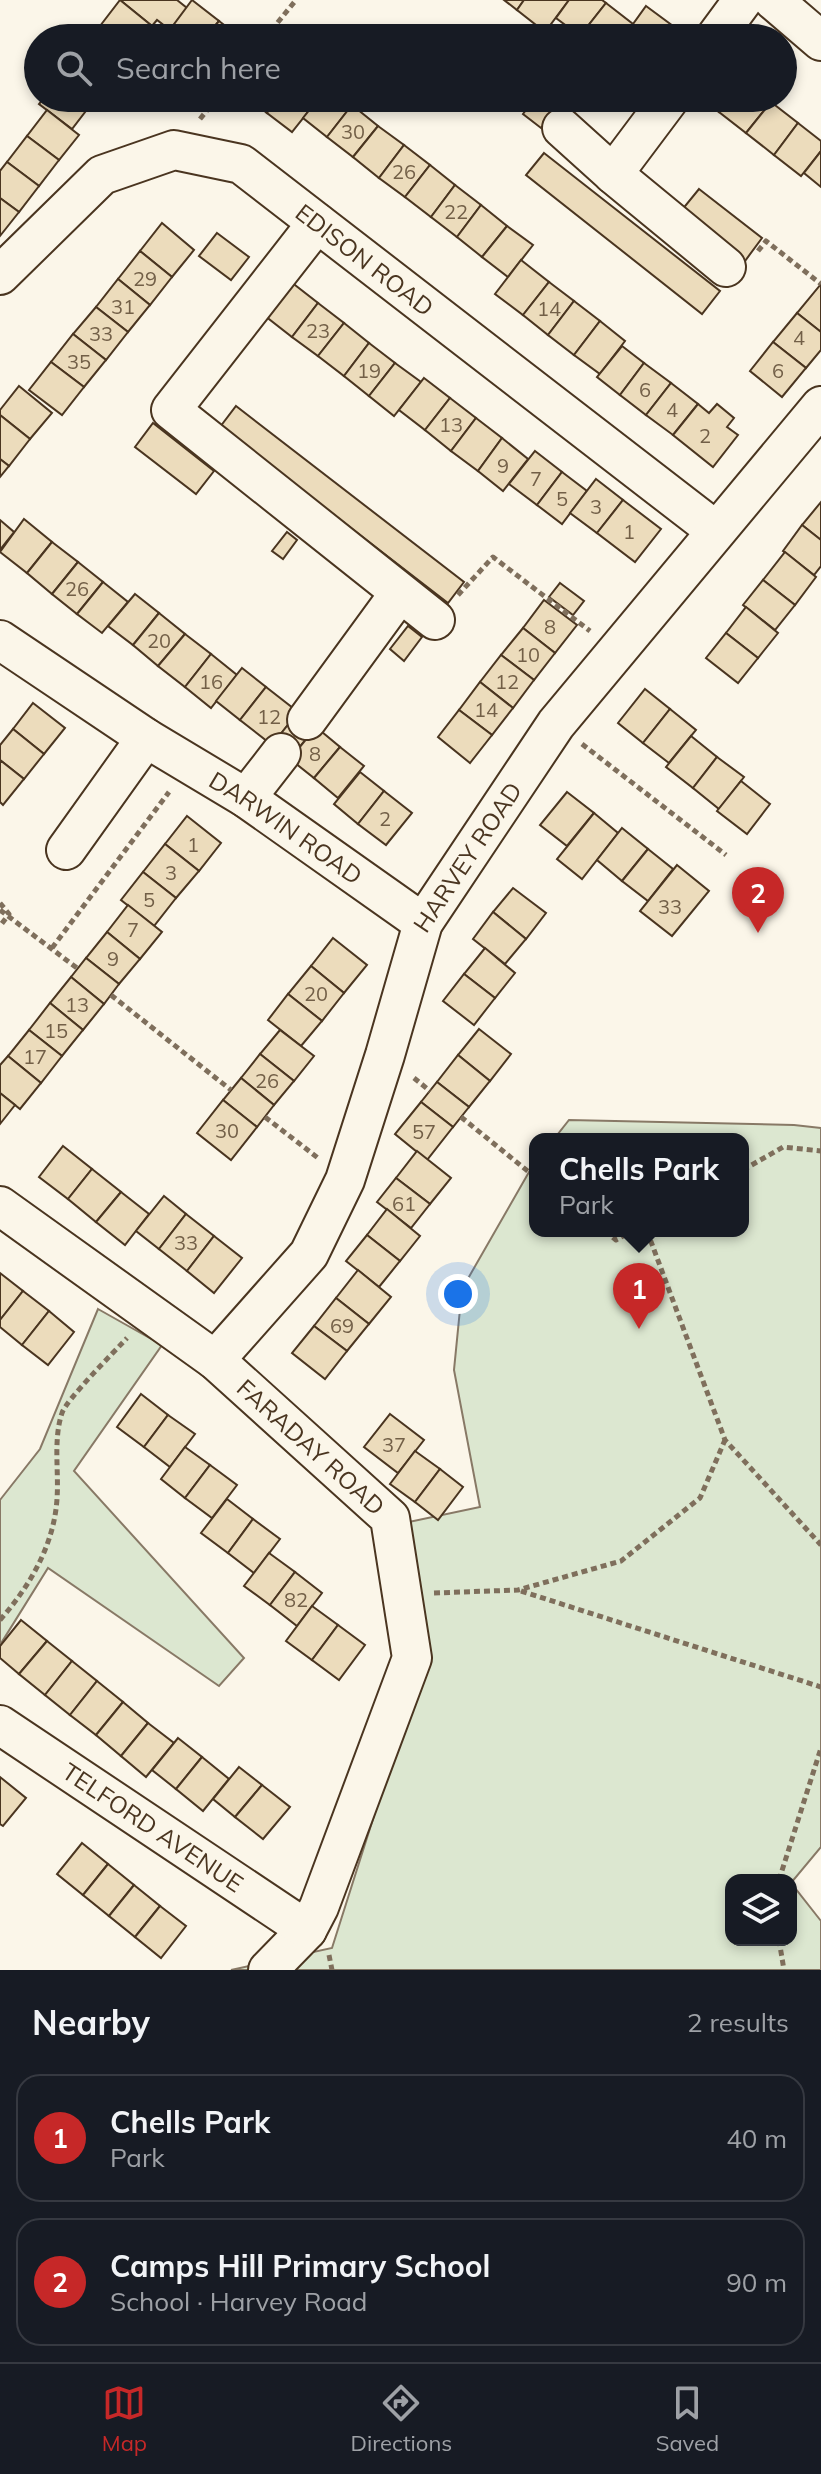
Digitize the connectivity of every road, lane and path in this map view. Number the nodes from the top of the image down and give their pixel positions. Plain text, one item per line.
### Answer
1 (296, 0) edge
2 (743, 0) edge
3 (773, 0) edge
4 (276, 24) edge
5 (725, 24) edge
6 (821, 41) edge
7 (660, 112) edge
8 (562, 128) dead end
9 (613, 174) junction
10 (317, 223) junction
11 (3, 267) edge
12 (726, 267) joint
13 (821, 284) edge
14 (821, 406) edge
15 (715, 530) junction
16 (399, 594) junction
17 (435, 620) joint
18 (0, 640) edge
19 (617, 650) junction
20 (307, 720) dead end
21 (556, 724) junction
22 (146, 738) junction
23 (281, 753) dead end
24 (190, 764) junction
25 (246, 798) junction
26 (66, 850) dead end
27 (726, 855) dead end
28 (0, 903) edge
29 (0, 910) edge
30 (9, 914) junction
31 (423, 923) junction
32 (0, 926) edge
33 (52, 948) junction
34 (77, 968) dead end
35 (111, 995) dead end
36 (231, 1090) dead end
37 (265, 1117) dead end
38 (461, 1117) dead end
39 (821, 1151) edge
40 (749, 1167) edge
41 (529, 1172) edge
42 (345, 1180) junction
43 (0, 1206) edge
44 (649, 1237) edge
45 (149, 1313) junction
46 (215, 1360) junction
47 (725, 1440) junction
48 (821, 1545) edge
49 (518, 1590) junction
50 (401, 1595) junction
51 (0, 1620) edge
52 (821, 1687) edge
53 (0, 1725) edge
54 (821, 1748) edge
55 (781, 1874) edge
56 (307, 1930) junction
57 (780, 1946) edge
58 (268, 1970) edge
59 (784, 1970) edge

1 - 4 path
2 - 5 street
3 - 6 street
7 - 9 street
8 - 9 street
9 - 12 street
10 - 11 street, EDISON ROAD
10 - 15 street, EDISON ROAD
10 - 16 street
12 - 13 path
14 - 15 street, HARVEY ROAD
15 - 19 street, HARVEY ROAD
16 - 17 street
16 - 20 street
17 - 19 path
18 - 22 street, DARWIN ROAD
19 - 21 street, HARVEY ROAD
21 - 27 path
21 - 31 street, HARVEY ROAD
22 - 24 street, DARWIN ROAD
22 - 26 street
23 - 25 street
24 - 25 street, DARWIN ROAD
24 - 33 path
25 - 31 street, DARWIN ROAD
28 - 30 path
29 - 30 path
30 - 32 path
30 - 33 path
31 - 42 street, HARVEY ROAD
33 - 34 path
35 - 36 path
37 - 42 path
38 - 41 path
39 - 40 path
42 - 46 street, HARVEY ROAD
43 - 45 street, FARADAY ROAD
44 - 47 path
45 - 46 street, FARADAY ROAD
45 - 51 path
46 - 50 street, FARADAY ROAD
47 - 48 path
47 - 49 path
49 - 50 path
49 - 52 path
50 - 56 street, FARADAY ROAD
53 - 56 street, TELFORD AVENUE
54 - 55 path
56 - 58 street, FARADAY ROAD
57 - 59 path

